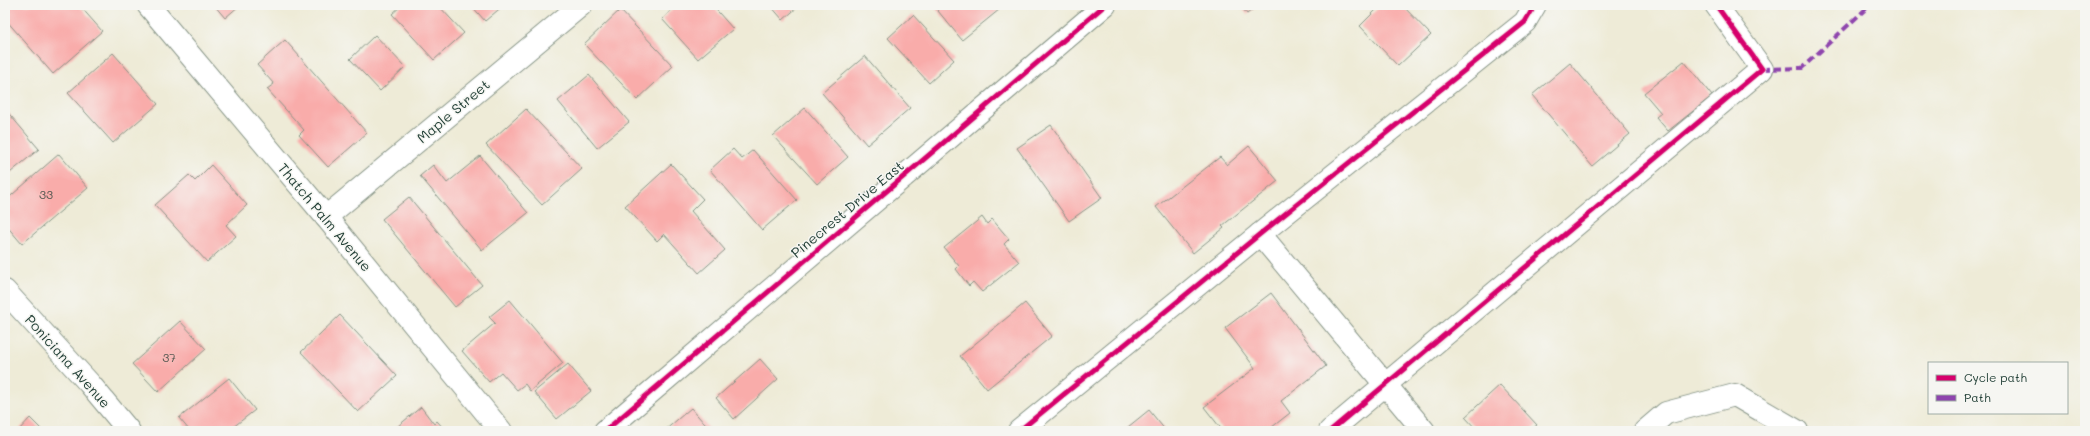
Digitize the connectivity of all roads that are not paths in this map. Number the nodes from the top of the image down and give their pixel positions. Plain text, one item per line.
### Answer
1 (148, 5) edge
2 (580, 5) edge
3 (1105, 5) edge
4 (1535, 5) edge
5 (1716, 5) edge
6 (326, 217) junction
7 (1260, 234) junction
8 (5, 291) edge
9 (1385, 384) junction
10 (129, 431) edge
11 (501, 431) edge
12 (606, 431) edge
13 (1019, 431) edge
14 (1330, 431) edge
15 (1424, 431) edge
16 (1645, 431) edge
17 (1797, 431) edge

1 - 6 street, Thatch Palm Avenue
2 - 6 street, Maple Street
3 - 12 street, Pinecrest Drive East
4 - 7 street
5 - 9 street
6 - 11 street, Thatch Palm Avenue
7 - 9 street
7 - 13 street
8 - 10 street, Poniciana Avenue
9 - 14 street
9 - 15 street
16 - 17 street

